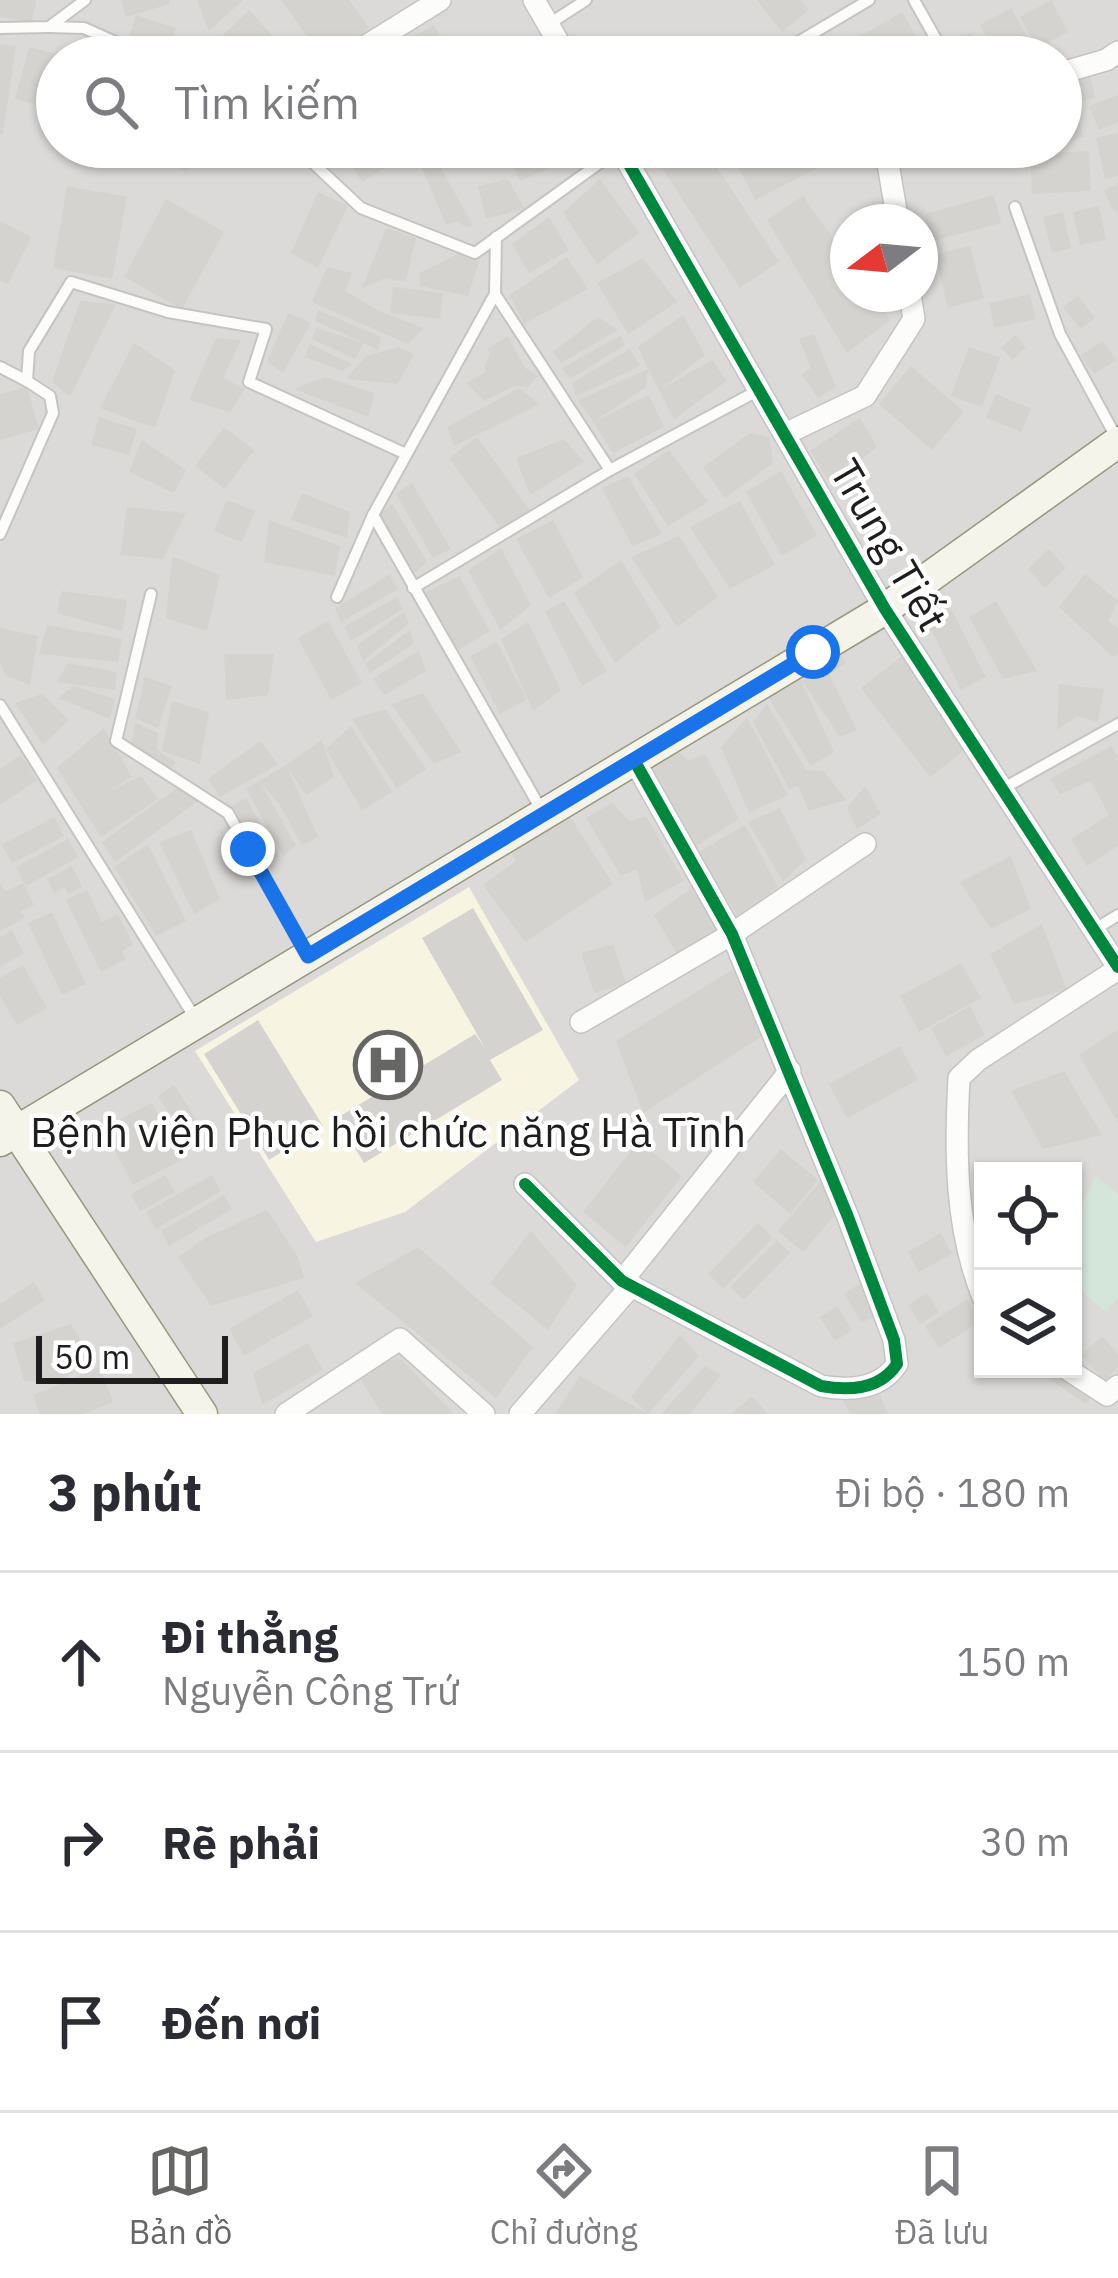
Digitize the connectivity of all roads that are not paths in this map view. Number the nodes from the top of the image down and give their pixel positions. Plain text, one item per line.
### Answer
1 (86, 0) edge
2 (440, 0) edge
3 (534, 0) edge
4 (586, 0) edge
5 (869, 0) edge
6 (914, 0) edge
7 (548, 25) junction
8 (49, 27) junction
9 (0, 28) edge
10 (102, 36) edge
11 (382, 36) edge
12 (555, 36) edge
13 (808, 36) edge
14 (934, 36) edge
15 (1118, 52) edge
16 (1082, 67) edge
17 (318, 168) edge
18 (591, 168) edge
19 (632, 168) edge
20 (889, 168) edge
21 (895, 204) edge
22 (1015, 207) dead end
23 (496, 237) junction
24 (495, 294) junction
25 (913, 312) edge
26 (0, 367) edge
27 (27, 381) junction
28 (761, 388) junction
29 (787, 433) junction
30 (1118, 441) edge
31 (406, 454) junction
32 (610, 470) junction
33 (373, 515) junction
34 (0, 534) edge
35 (413, 588) junction
36 (151, 594) dead end
37 (338, 597) dead end
38 (885, 608) junction
39 (0, 705) edge
40 (1118, 724) edge
41 (634, 760) junction
42 (1002, 789) junction
43 (544, 814) junction
44 (865, 844) dead end
45 (1118, 915) edge
46 (1094, 930) junction
47 (732, 934) junction
48 (308, 956) junction
49 (1118, 968) edge
50 (197, 1022) junction
51 (581, 1022) dead end
52 (790, 1071) junction
53 (5, 1126) edge
54 (525, 1184) dead end
55 (974, 1271) edge
56 (627, 1284) junction
57 (1082, 1376) edge
58 (1112, 1391) edge
59 (202, 1414) edge
60 (286, 1414) edge
61 (484, 1414) edge
62 (520, 1414) edge
63 (1089, 1414) edge

1 - 8 lane
2 - 11 street
3 - 7 street
4 - 7 lane
5 - 13 lane
6 - 14 lane
7 - 12 street
8 - 9 lane
8 - 10 lane
15 - 16 street
17 - 23 lane
18 - 23 lane
19 - 28 street, Trung Tiết
20 - 21 street
22 - 30 lane
23 - 24 lane
24 - 31 lane
24 - 32 lane
25 - 29 street
26 - 27 lane
27 - 31 lane
27 - 34 lane
28 - 29 street, Trung Tiết
28 - 32 lane
29 - 38 street, Trung Tiết
30 - 38 main road
31 - 33 lane
32 - 35 lane
33 - 35 lane
33 - 37 lane
35 - 43 lane
36 - 48 lane
38 - 41 main road
38 - 42 street, Trung Tiết
39 - 50 lane
40 - 42 lane
41 - 43 main road
41 - 47 street
42 - 46 street, Trung Tiết
43 - 48 main road
44 - 47 street
45 - 46 lane
46 - 49 street, Trung Tiết
47 - 51 street
47 - 52 street
48 - 50 main road
49 - 55 street
50 - 53 main road
52 - 56 street
52 - 56 street
53 - 59 main road
54 - 56 street
56 - 62 street
57 - 58 street
58 - 63 street
60 - 61 street

